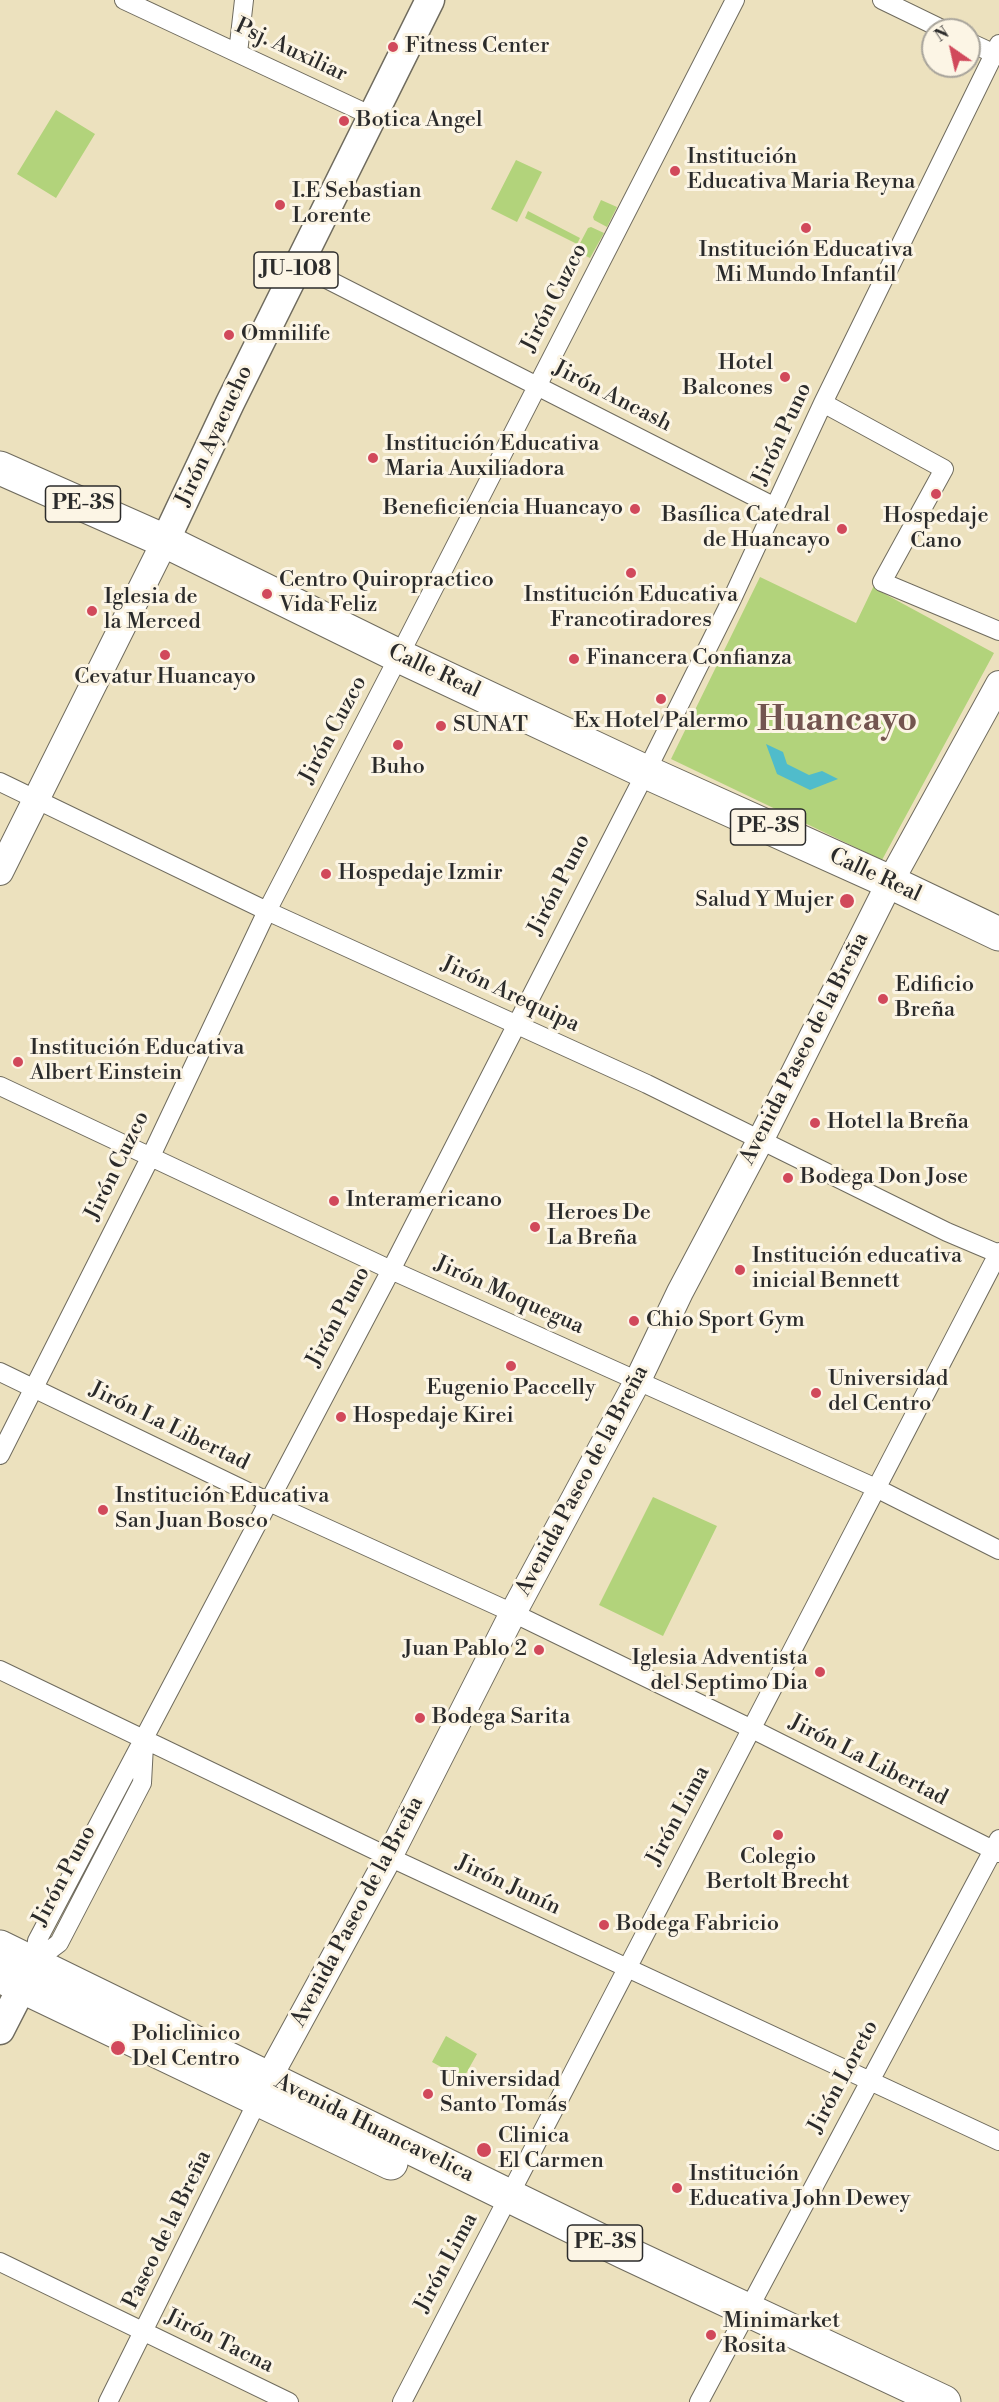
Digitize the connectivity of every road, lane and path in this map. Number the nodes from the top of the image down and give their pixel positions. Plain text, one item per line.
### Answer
1 (124, 0) edge
2 (244, 0) edge
3 (430, 0) edge
4 (735, 0) edge
5 (882, 0) edge
6 (921, 19) edge
7 (981, 46) edge
8 (997, 52) edge
9 (238, 53) junction
10 (372, 116) junction
11 (298, 265) junction
12 (537, 386) junction
13 (823, 403) junction
14 (0, 468) edge
15 (775, 507) junction
16 (165, 541) junction
17 (999, 631) edge
18 (399, 656) junction
19 (999, 684) edge
20 (645, 772) junction
21 (0, 782) edge
22 (36, 799) junction
23 (0, 872) edge
24 (890, 882) junction
25 (267, 910) junction
26 (999, 934) edge
27 (515, 1024) junction
28 (0, 1086) edge
29 (760, 1141) junction
30 (151, 1156) junction
31 (999, 1253) edge
32 (391, 1270) junction
33 (0, 1372) edge
34 (638, 1380) junction
35 (34, 1388) junction
36 (0, 1455) edge
37 (876, 1488) junction
38 (269, 1502) junction
39 (999, 1550) edge
40 (513, 1613) junction
41 (0, 1670) edge
42 (752, 1729) junction
43 (145, 1738) junction
44 (997, 1847) edge
45 (389, 1857) junction
46 (0, 1947) edge
47 (627, 1968) junction
48 (18, 1975) edge
49 (0, 2030) edge
50 (869, 2079) junction
51 (264, 2088) junction
52 (999, 2141) edge
53 (505, 2206) junction
54 (0, 2262) edge
55 (742, 2319) junction
56 (144, 2333) junction
57 (108, 2402) edge
58 (289, 2402) edge
59 (402, 2402) edge
60 (699, 2402) edge
61 (894, 2402) edge
62 (944, 2402) edge

1 - 9 street, Psj. Auxiliar
2 - 9 street
3 - 10 main road, Jirón Ayacucho / JU-108
4 - 12 street, Jirón Cuzco
5 - 6 street
7 - 8 street
8 - 13 street, Jirón Puno
9 - 10 street, Psj. Auxiliar
10 - 11 main road, Jirón Ayacucho / JU-108
11 - 12 street, Jirón Ancash
11 - 16 main road, Jirón Ayacucho / JU-108
12 - 15 street, Jirón Ancash
12 - 18 street, Jirón Cuzco
13 - 15 street, Jirón Puno
13 - 17 street
14 - 16 highway, Calle Real / PE-3S
15 - 20 street, Jirón Puno
16 - 18 highway, Calle Real / PE-3S
16 - 22 street, Jirón Ayacucho
18 - 20 highway, Calle Real / PE-3S
18 - 25 street, Jirón Cuzco
19 - 24 street, Avenida Paseo de la Breña
20 - 24 highway, Calle Real / PE-3S
20 - 27 street, Jirón Puno
21 - 22 street, Jirón Arequipa
22 - 23 street, Jirón Ayacucho
22 - 25 street, Jirón Arequipa
24 - 26 highway, Calle Real / PE-3S
24 - 29 street, Avenida Paseo de la Breña
25 - 27 street, Jirón Arequipa
25 - 30 street, Jirón Cuzco
27 - 29 street, Jirón Arequipa
27 - 32 street, Jirón Puno
28 - 30 street, Jirón Moquegua
29 - 31 street, Jirón Arequipa
29 - 34 street, Avenida Paseo de la Breña
30 - 32 street, Jirón Moquegua
30 - 35 street, Jirón Cuzco
31 - 37 street, Jirón Lima
32 - 34 street, Jirón Moquegua
32 - 38 street, Jirón Puno
33 - 35 street, Jirón La Libertad
34 - 37 street, Jirón Moquegua
34 - 40 street, Avenida Paseo de la Breña
35 - 36 street, Jirón Cuzco
35 - 38 street, Jirón La Libertad
37 - 39 street, Jirón Moquegua
37 - 42 street, Jirón Lima
38 - 40 street, Jirón La Libertad
38 - 43 street, Jirón Puno
40 - 42 street, Jirón La Libertad
40 - 45 street, Avenida Paseo de la Breña
41 - 43 street, Jirón Junín
42 - 44 street, Jirón La Libertad
42 - 47 street, Jirón Lima
43 - 45 street, Jirón Junín
43 - 48 street, Jirón Puno
44 - 50 street, Jirón Loreto
45 - 47 street, Jirón Junín
45 - 51 street, Avenida Paseo de la Breña
46 - 48 highway, Avenida Huancavelica / PE-3S
47 - 50 street, Jirón Junín
47 - 53 street, Jirón Lima
48 - 49 main road
48 - 51 highway, Avenida Huancavelica / PE-3S
50 - 52 street, Jirón Junín
50 - 55 street, Jirón Loreto
51 - 53 highway, Avenida Huancavelica / PE-3S
51 - 56 street, Paseo de la Breña
53 - 55 highway, Avenida Huancavelica / PE-3S
53 - 59 street, Jirón Lima
54 - 56 street, Jirón Tacna
55 - 60 street, Jirón Loreto
55 - 61 highway, Avenida Huancavelica / PE-3S
55 - 62 highway, Avenida Huancavelica / PE-3S
56 - 57 street, Paseo de la Breña
56 - 58 street, Jirón Tacna

